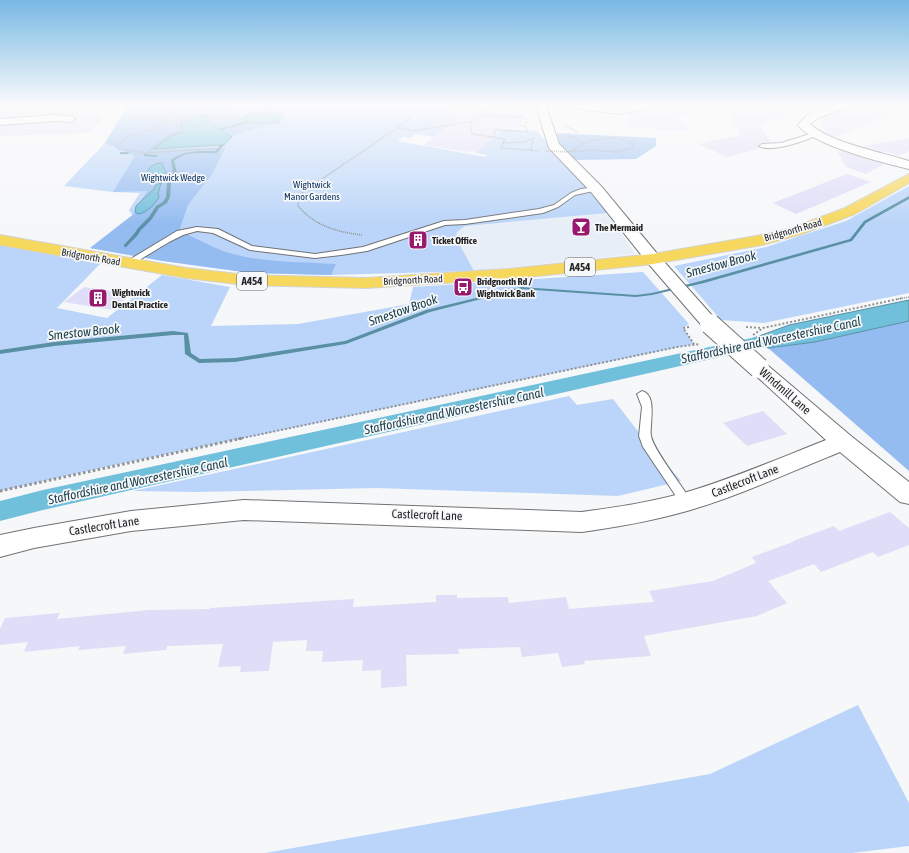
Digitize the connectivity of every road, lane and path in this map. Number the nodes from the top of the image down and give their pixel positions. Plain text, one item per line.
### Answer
1 (116, 146) edge
2 (154, 146) edge
3 (370, 146) edge
4 (501, 146) edge
5 (532, 146) edge
6 (554, 146) edge
7 (581, 146) edge
8 (633, 146) edge
9 (762, 146) dead end
10 (766, 146) edge
11 (853, 146) edge
12 (220, 148) dead end
13 (531, 150) junction
14 (539, 150) dead end
15 (546, 151) dead end
16 (146, 152) junction
17 (569, 152) junction
18 (906, 162) edge
19 (909, 178) edge
20 (596, 189) junction
21 (365, 235) dead end
22 (0, 240) edge
23 (653, 259) junction
24 (128, 263) junction
25 (909, 297) edge
26 (750, 336) dead end
27 (702, 344) dead end
28 (642, 394) dead end
29 (843, 442) junction
30 (0, 491) edge
31 (909, 495) edge
32 (686, 502) junction
33 (0, 546) edge

1 - 16 path
2 - 16 path
3 - 21 path
4 - 13 path
5 - 13 path
6 - 20 street, Windmill Lane
7 - 17 path
8 - 17 path
9 - 10 lane
11 - 18 street
12 - 16 path
13 - 14 path
15 - 17 path, bridge
19 - 23 highway, Bridgnorth Road / A454
20 - 23 street, Windmill Lane
20 - 24 lane
22 - 24 highway, Bridgnorth Road / A454
23 - 24 highway, Bridgnorth Road / A454
23 - 29 street, Windmill Lane, bridge
25 - 26 path
27 - 30 path
28 - 32 lane
29 - 31 street, Windmill Lane
29 - 32 street, Castlecroft Lane
32 - 33 street, Castlecroft Lane

